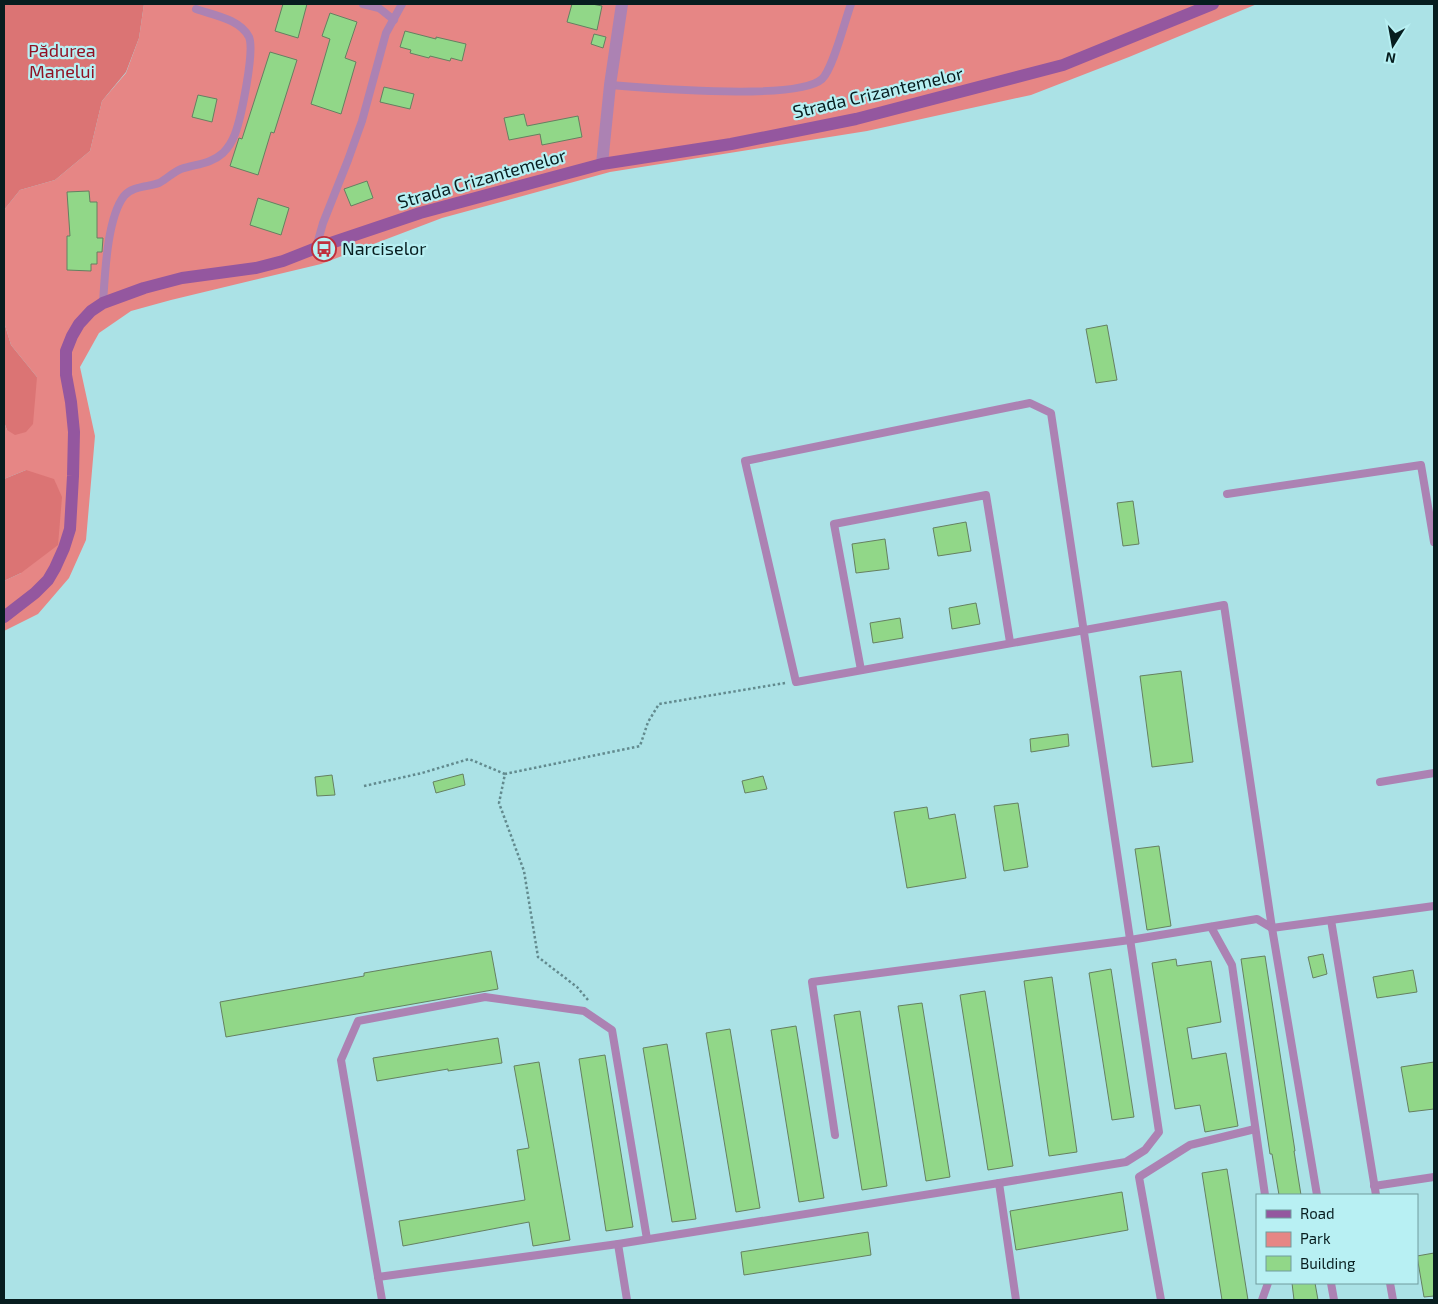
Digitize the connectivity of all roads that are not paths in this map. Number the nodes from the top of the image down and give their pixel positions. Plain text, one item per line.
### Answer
1 (363, 4) edge
2 (402, 4) edge
3 (622, 4) edge
4 (851, 4) edge
5 (1213, 4) edge
6 (196, 9) dead end
7 (394, 20) junction
8 (610, 85) junction
9 (602, 164) junction
10 (316, 248) junction
11 (103, 303) junction
12 (1227, 494) dead end
13 (1434, 542) edge
14 (4, 617) edge
15 (1084, 629) junction
16 (1010, 642) junction
17 (861, 670) junction
18 (1434, 774) edge
19 (1380, 782) dead end
20 (1434, 906) edge
21 (1331, 920) junction
22 (1212, 927) junction
23 (1272, 928) junction
24 (1130, 940) junction
25 (1255, 1128) junction
26 (835, 1135) dead end
27 (1434, 1177) edge
28 (999, 1183) junction
29 (1374, 1186) junction
30 (1264, 1194) edge
31 (1316, 1194) edge
32 (1376, 1194) edge
33 (647, 1239) junction
34 (618, 1244) junction
35 (378, 1277) junction
36 (1268, 1284) edge
37 (1331, 1284) edge
38 (1390, 1284) edge
39 (382, 1300) edge
40 (627, 1300) edge
41 (1016, 1300) edge
42 (1160, 1300) edge
43 (1262, 1300) edge
44 (1334, 1300) edge
45 (1393, 1300) edge

1 - 7 lane
2 - 7 lane
3 - 8 street
4 - 8 lane
5 - 9 street, Strada Crizantemelor
6 - 11 lane
7 - 10 lane
8 - 9 street
9 - 10 street, Strada Crizantemelor
10 - 11 street, Strada Crizantemelor
11 - 14 street, Strada Crizantemelor
12 - 13 lane
15 - 16 lane
15 - 17 lane
15 - 23 lane
15 - 24 lane
16 - 17 lane
16 - 17 lane
18 - 19 lane
20 - 21 lane
21 - 23 lane
21 - 29 lane
22 - 23 lane
22 - 24 lane
22 - 25 lane
23 - 31 lane
24 - 26 lane
24 - 28 lane
25 - 30 lane
25 - 42 lane
27 - 29 lane
28 - 33 lane
28 - 41 lane
29 - 32 lane
33 - 34 lane
33 - 35 lane
34 - 35 lane
34 - 40 lane
35 - 39 lane
36 - 43 lane
37 - 44 lane
38 - 45 lane

